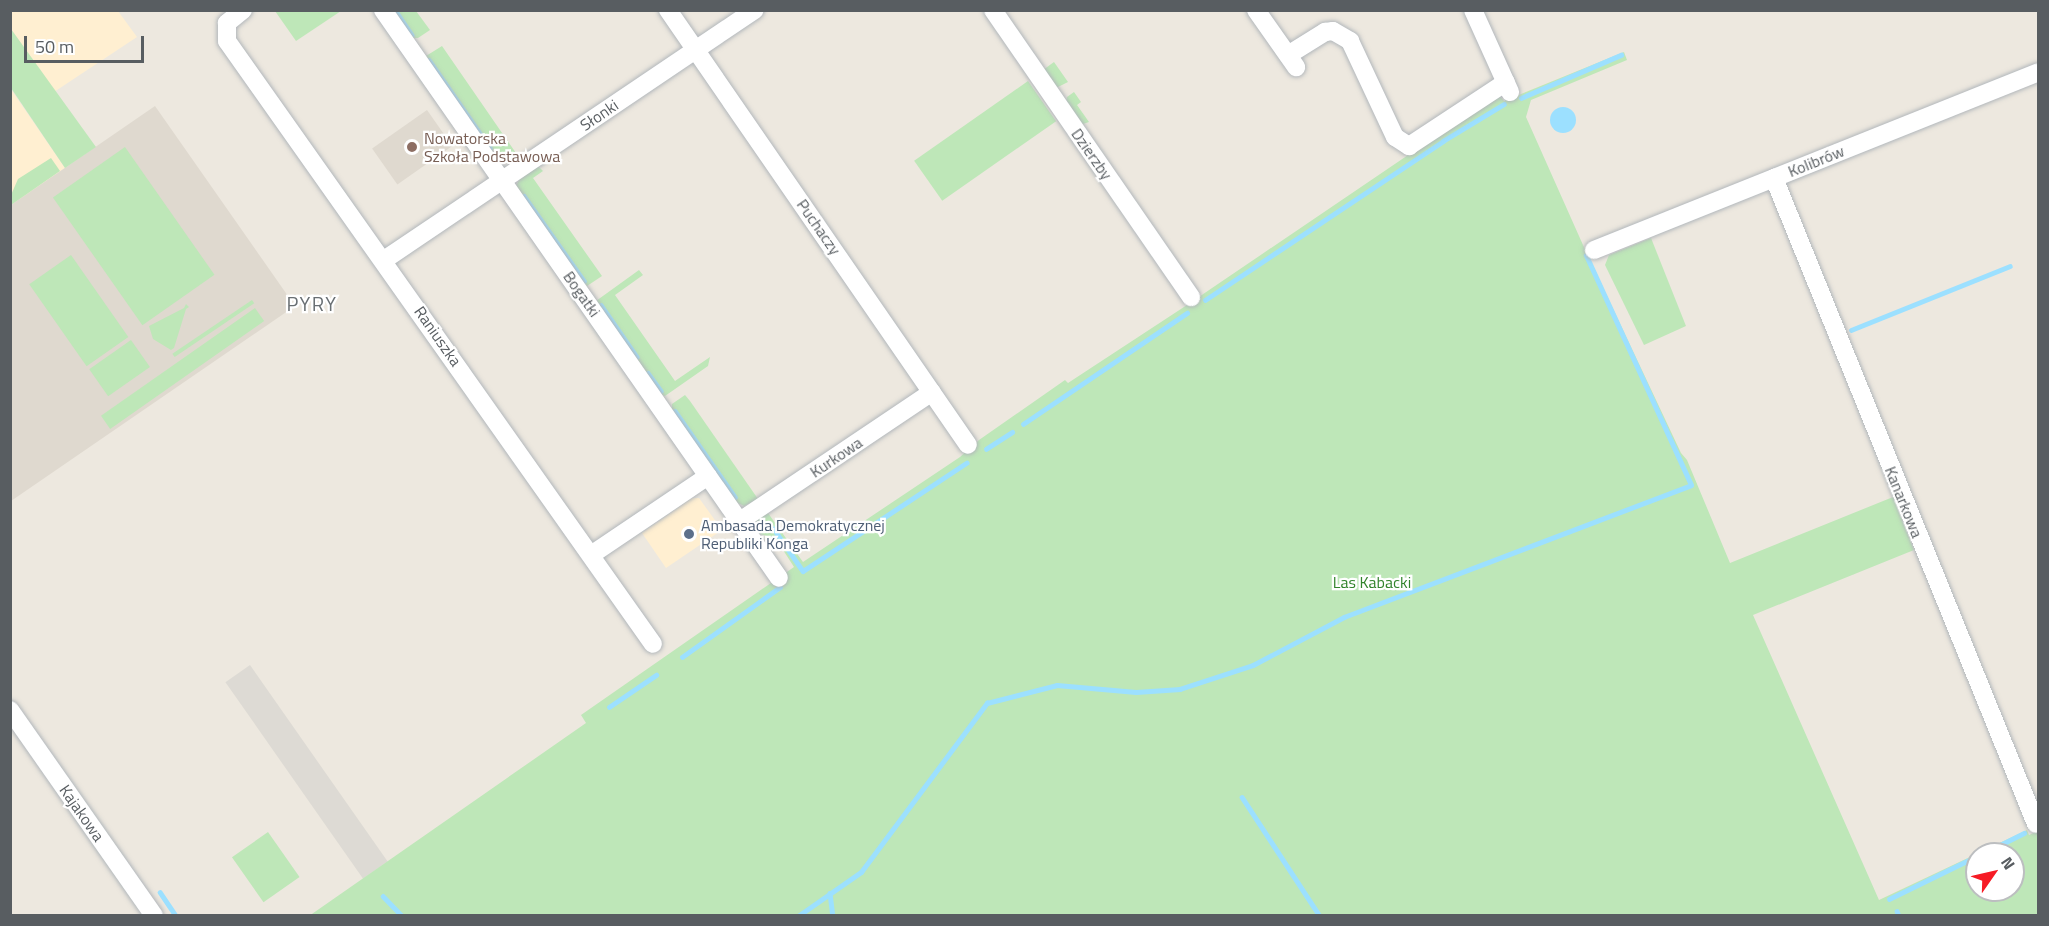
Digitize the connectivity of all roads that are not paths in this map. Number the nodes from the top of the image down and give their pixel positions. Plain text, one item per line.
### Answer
1 (243, 10) edge
2 (383, 10) edge
3 (668, 10) edge
4 (754, 10) edge
5 (993, 10) edge
6 (1256, 10) edge
7 (1473, 10) edge
8 (696, 50) junction
9 (2038, 72) edge
10 (1774, 178) junction
11 (502, 181) junction
12 (1594, 250) dead end
13 (384, 260) junction
14 (1191, 297) dead end
15 (932, 392) junction
16 (968, 445) dead end
17 (708, 476) junction
18 (740, 521) junction
19 (591, 555) junction
20 (778, 578) dead end
21 (653, 644) dead end
22 (10, 710) edge
23 (2036, 824) dead end
24 (154, 915) edge

1 - 13 street, Raniuszka
2 - 11 street, Bogatki
3 - 8 street, Puchaczy
4 - 8 street, Słonki
5 - 14 street, Dzierzby
6 - 7 street
8 - 11 street, Słonki
8 - 15 street, Puchaczy
9 - 10 street, Kolibrów
10 - 12 street, Kolibrów
10 - 23 street, Kanarkowa
11 - 13 street, Słonki
11 - 17 street, Bogatki
13 - 19 street, Raniuszka
15 - 16 street, Puchaczy
15 - 18 street, Kurkowa
17 - 18 street, Bogatki
17 - 19 street
18 - 20 street, Bogatki
19 - 21 street, Raniuszka
22 - 24 street, Kajakowa

